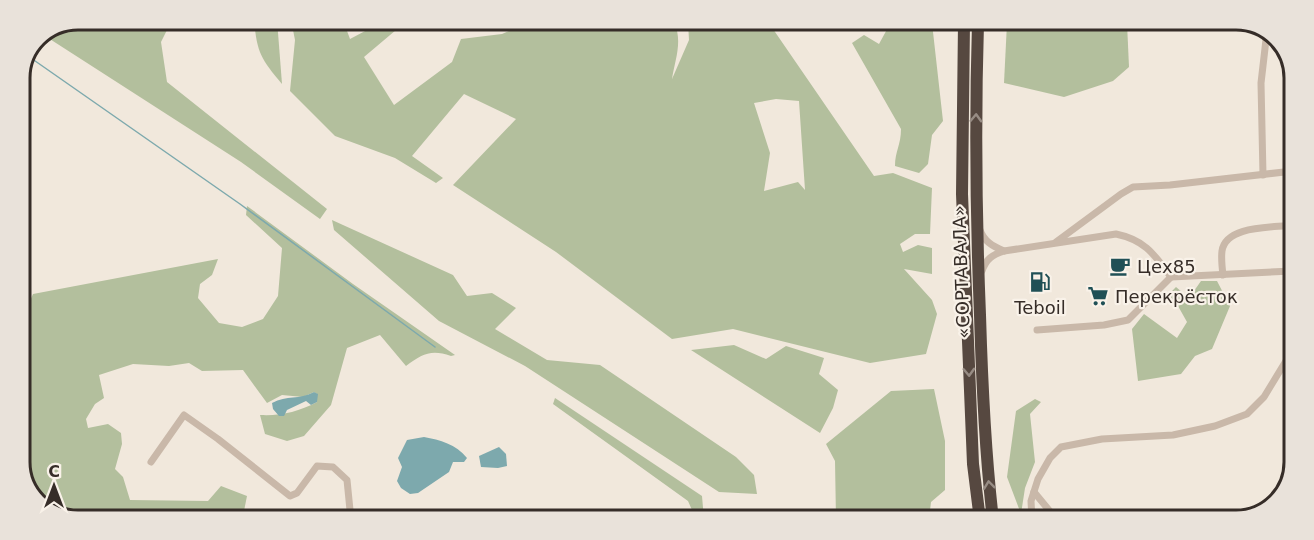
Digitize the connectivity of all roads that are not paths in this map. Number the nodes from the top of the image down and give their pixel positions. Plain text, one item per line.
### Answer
1 (964, 30) edge
2 (978, 30) edge
3 (1266, 40) edge
4 (1284, 172) edge
5 (1263, 175) junction
6 (977, 211) junction
7 (1284, 226) edge
8 (1054, 243) junction
9 (1004, 251) junction
10 (1284, 271) edge
11 (1223, 275) junction
12 (1171, 277) junction
13 (979, 290) junction
14 (1037, 330) dead end
15 (1284, 364) edge
16 (152, 462) dead end
17 (1034, 492) junction
18 (350, 510) edge
19 (979, 510) edge
20 (992, 510) edge
21 (1031, 510) edge
22 (1049, 510) edge

1 -> 19 highway, «СОРТАВАЛА»
6 -> 2 highway, «СОРТАВАЛА»
3 - 5 street
4 - 5 street
5 - 8 street
6 - 9 street
6 - 13 highway, «СОРТАВАЛА»
7 - 11 street
8 - 9 street
8 - 12 street
9 - 13 street
10 - 11 street
11 - 12 street
12 - 14 street
20 -> 13 highway, «СОРТАВАЛА»
15 - 17 street
16 - 18 street
17 - 21 street
17 - 22 street

